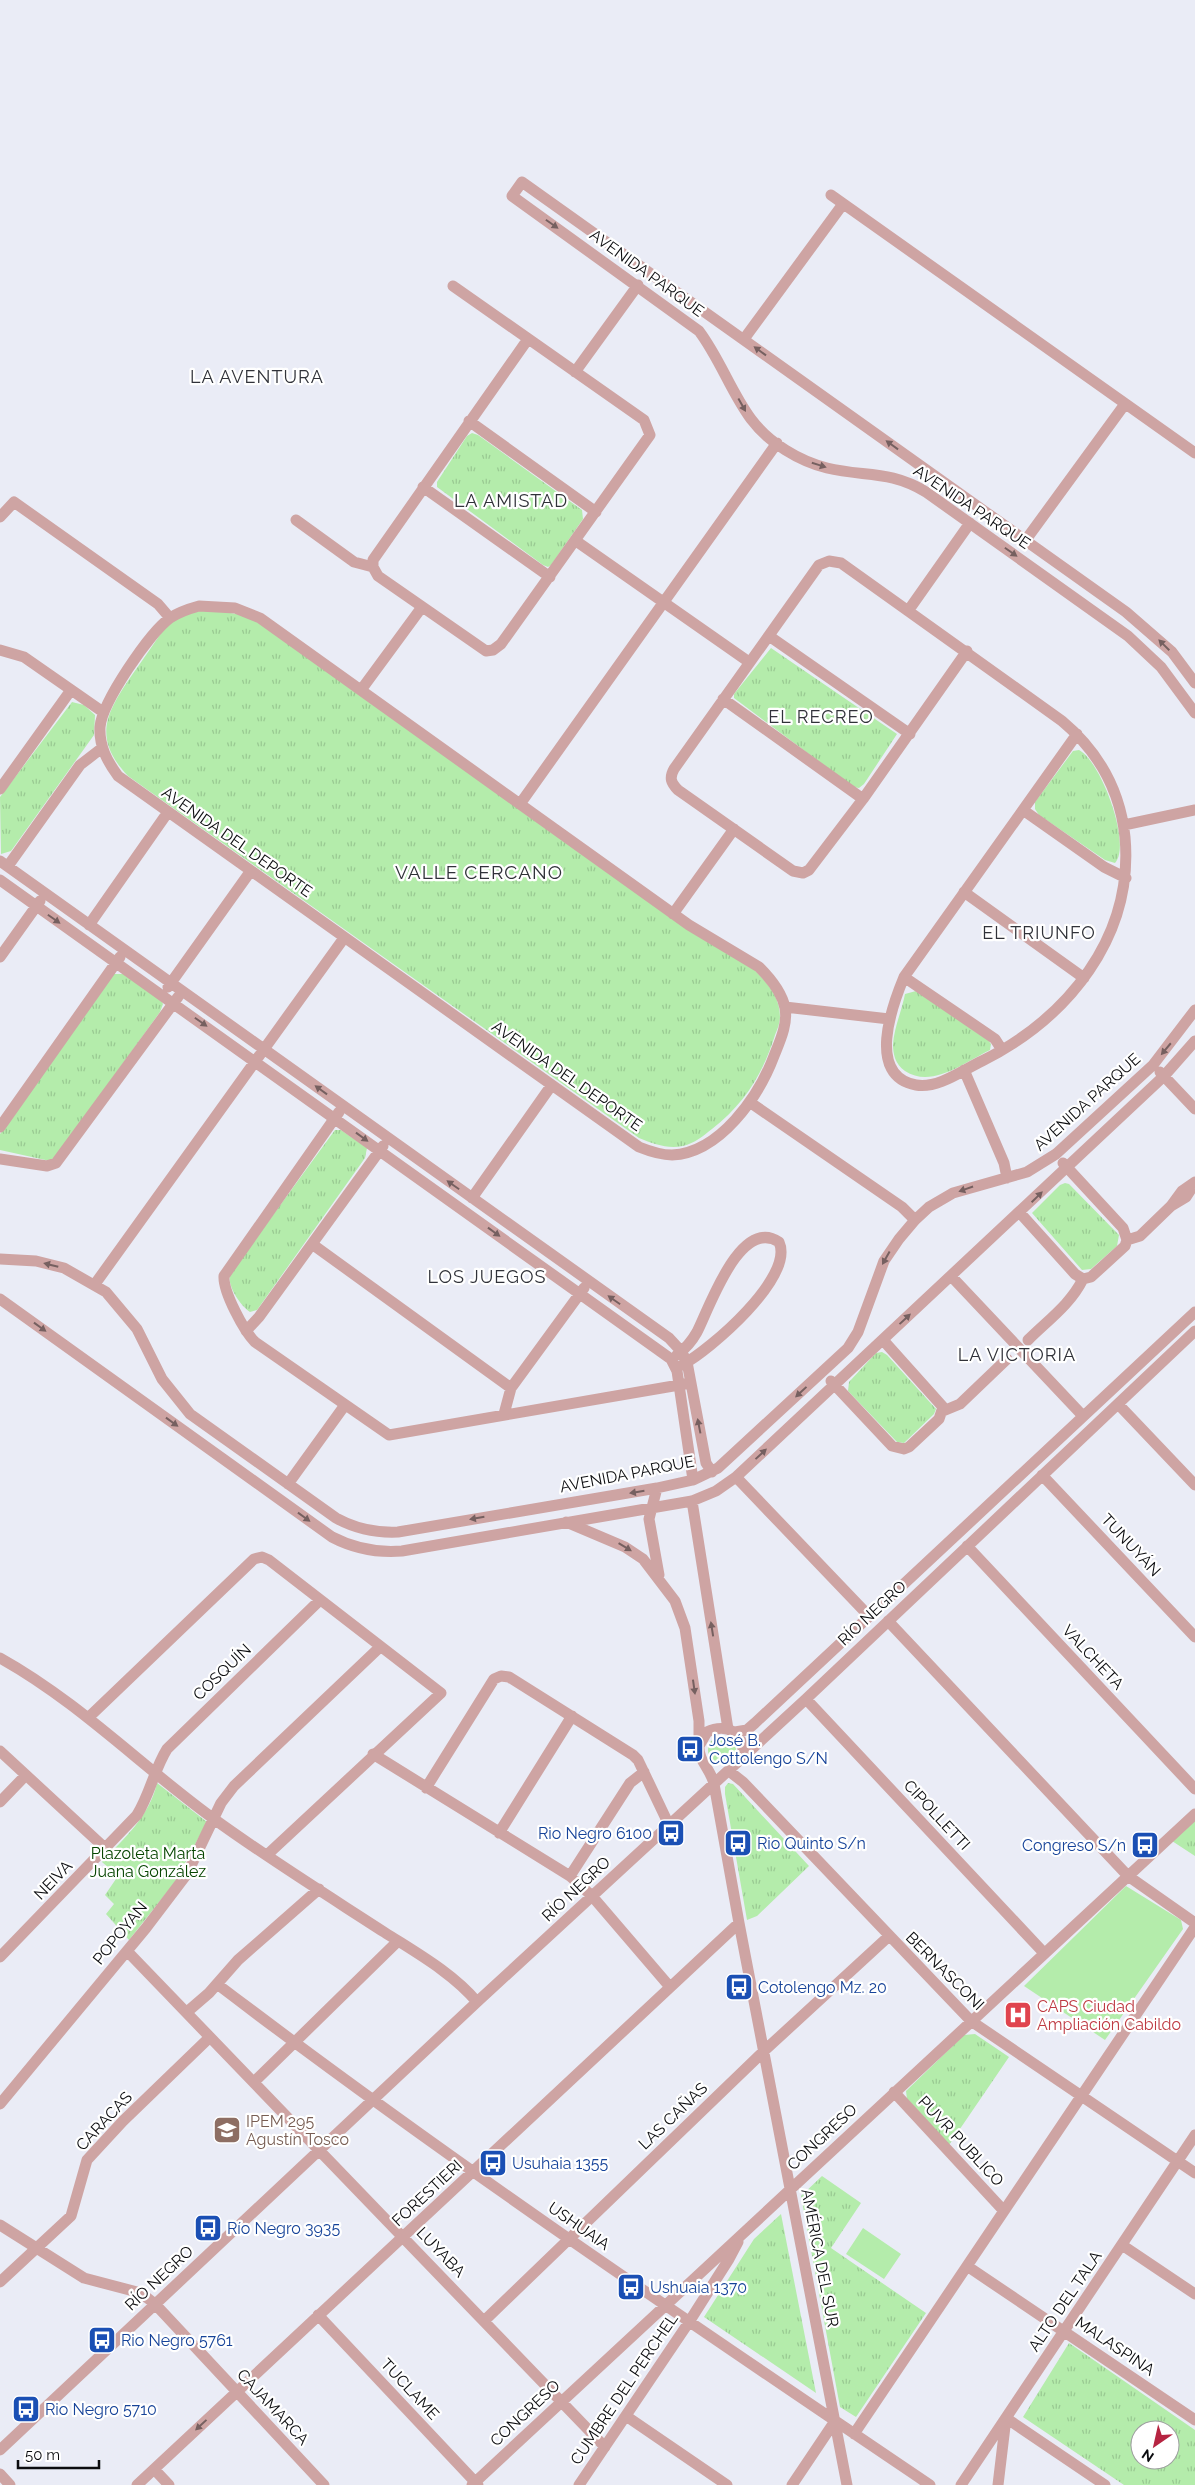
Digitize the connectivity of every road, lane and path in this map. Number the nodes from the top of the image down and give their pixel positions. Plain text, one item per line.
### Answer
1 (831, 195) dead end
2 (842, 204) junction
3 (638, 285) junction
4 (453, 286) dead end
5 (711, 315) junction
6 (699, 331) junction
7 (528, 339) junction
8 (744, 339) junction
9 (575, 372) junction
10 (1125, 404) junction
11 (469, 421) junction
12 (776, 443) junction
13 (1195, 453) edge
14 (917, 463) junction
15 (903, 480) junction
16 (423, 487) junction
17 (596, 512) junction
18 (0, 517) edge
19 (296, 520) dead end
20 (970, 523) junction
21 (576, 540) junction
22 (1025, 541) junction
23 (373, 567) junction
24 (550, 577) junction
25 (663, 602) junction
26 (422, 607) junction
27 (908, 610) junction
28 (170, 618) junction
29 (769, 636) junction
30 (0, 650) edge
31 (967, 651) junction
32 (749, 662) junction
33 (1195, 683) edge
34 (71, 690) junction
35 (362, 690) junction
36 (723, 699) junction
37 (103, 712) junction
38 (1195, 714) edge
39 (910, 734) junction
40 (1077, 734) junction
41 (102, 748) junction
42 (0, 789) edge
43 (863, 799) junction
44 (520, 804) junction
45 (1023, 810) junction
46 (1195, 810) edge
47 (168, 812) junction
48 (1124, 826) junction
49 (734, 829) junction
50 (4, 864) edge
51 (250, 872) junction
52 (1126, 878) junction
53 (0, 880) edge
54 (964, 892) junction
55 (45, 894) junction
56 (36, 906) junction
57 (673, 914) junction
58 (89, 925) junction
59 (344, 938) junction
60 (125, 950) junction
61 (0, 957) edge
62 (116, 963) junction
63 (904, 977) junction
64 (1084, 978) junction
65 (171, 983) junction
66 (182, 991) junction
67 (162, 995) junction
68 (174, 1003) junction
69 (785, 1007) junction
70 (1195, 1010) edge
71 (889, 1019) junction
72 (1195, 1041) edge
73 (264, 1050) junction
74 (1002, 1050) junction
75 (256, 1061) junction
76 (1153, 1065) junction
77 (964, 1070) junction
78 (1164, 1076) junction
79 (552, 1086) junction
80 (751, 1103) junction
81 (343, 1106) junction
82 (1195, 1109) edge
83 (334, 1117) junction
84 (0, 1127) edge
85 (388, 1138) junction
86 (380, 1150) junction
87 (1056, 1154) junction
88 (0, 1159) edge
89 (1067, 1168) junction
90 (1007, 1178) junction
91 (1195, 1183) edge
92 (472, 1198) junction
93 (1020, 1213) junction
94 (916, 1220) junction
95 (1127, 1240) junction
96 (312, 1244) junction
97 (0, 1259) edge
98 (951, 1276) junction
99 (1083, 1279) junction
100 (588, 1282) junction
101 (95, 1284) junction
102 (580, 1294) junction
103 (0, 1299) edge
104 (1195, 1312) edge
105 (246, 1331) junction
106 (1195, 1331) edge
107 (883, 1340) junction
108 (1028, 1340) dead end
109 (681, 1351) junction
110 (1007, 1359) dead end
111 (687, 1362) junction
112 (674, 1363) junction
113 (822, 1373) junction
114 (691, 1383) junction
115 (679, 1385) junction
116 (835, 1385) junction
117 (511, 1388) junction
118 (1118, 1404) junction
119 (345, 1405) junction
120 (943, 1411) junction
121 (504, 1414) junction
122 (1083, 1416) junction
123 (712, 1472) junction
124 (1042, 1475) junction
125 (736, 1477) junction
126 (692, 1480) junction
127 (288, 1484) junction
128 (1195, 1486) edge
129 (657, 1488) junction
130 (692, 1501) junction
131 (536, 1508) junction
132 (650, 1508) junction
133 (564, 1522) junction
134 (538, 1527) junction
135 (967, 1546) junction
136 (662, 1582) junction
137 (320, 1600) junction
138 (869, 1616) junction
139 (888, 1621) junction
140 (1195, 1637) edge
141 (380, 1648) junction
142 (0, 1658) edge
143 (806, 1699) junction
144 (572, 1716) junction
145 (89, 1718) junction
146 (731, 1730) junction
147 (699, 1746) junction
148 (0, 1752) edge
149 (373, 1754) junction
150 (742, 1757) junction
151 (708, 1767) junction
152 (728, 1771) junction
153 (644, 1772) junction
154 (156, 1773) junction
155 (26, 1775) junction
156 (714, 1784) junction
157 (426, 1788) junction
158 (1195, 1789) edge
159 (0, 1802) edge
160 (1195, 1814) edge
161 (213, 1819) junction
162 (669, 1825) junction
163 (499, 1833) junction
164 (106, 1849) junction
165 (267, 1856) junction
166 (570, 1876) junction
167 (1128, 1876) junction
168 (319, 1889) junction
169 (592, 1896) junction
170 (739, 1923) junction
171 (1195, 1925) edge
172 (888, 1937) junction
173 (398, 1941) junction
174 (127, 1951) junction
175 (1044, 1953) junction
176 (0, 1957) edge
177 (217, 1984) junction
178 (670, 1987) junction
179 (477, 2002) junction
180 (187, 2012) junction
181 (971, 2021) junction
182 (210, 2037) junction
183 (293, 2042) junction
184 (764, 2051) junction
185 (254, 2082) junction
186 (894, 2092) junction
187 (1081, 2096) junction
188 (372, 2100) junction
189 (0, 2104) edge
190 (1195, 2135) edge
191 (320, 2150) junction
192 (1178, 2161) junction
193 (473, 2172) junction
194 (1195, 2173) edge
195 (790, 2189) junction
196 (1004, 2211) junction
197 (0, 2225) edge
198 (741, 2235) junction
199 (404, 2237) junction
200 (569, 2239) junction
201 (1122, 2244) junction
202 (36, 2249) junction
203 (967, 2266) junction
204 (0, 2282) edge
205 (1195, 2294) edge
206 (155, 2304) junction
207 (664, 2305) junction
208 (318, 2315) junction
209 (484, 2321) junction
210 (689, 2322) junction
211 (1064, 2331) junction
212 (237, 2392) junction
213 (561, 2401) junction
214 (626, 2416) junction
215 (1006, 2418) junction
216 (1195, 2420) edge
217 (835, 2421) junction
218 (854, 2434) junction
219 (605, 2447) junction
220 (0, 2450) edge
221 (154, 2469) junction
222 (0, 2474) edge
223 (475, 2484) edge
224 (10, 2485) edge
225 (137, 2485) edge
226 (169, 2485) edge
227 (324, 2485) edge
228 (579, 2485) edge
229 (727, 2485) edge
230 (792, 2485) edge
231 (847, 2485) edge
232 (930, 2485) edge
233 (961, 2485) edge
234 (998, 2485) edge
235 (1105, 2485) edge

1 - 2 street
2 - 8 street
2 - 10 street
5 -> 3 street, AVENIDA PARQUE
3 - 6 street, AVENIDA PARQUE
3 - 9 street
4 - 7 street
5 - 6 street
5 - 8 street, AVENIDA PARQUE
6 -> 12 street, AVENIDA PARQUE
7 - 9 street
7 - 11 street
14 -> 8 street, AVENIDA PARQUE
9 - 17 street
10 - 13 street
10 - 22 street
11 - 16 street
11 - 17 street
12 -> 15 street, AVENIDA PARQUE
12 - 25 street
14 - 15 street
14 - 22 street, AVENIDA PARQUE
15 - 20 street, AVENIDA PARQUE
16 - 23 street
16 - 24 street
17 - 21 street
18 - 28 street
19 - 23 street
20 - 27 street
20 -> 38 street, AVENIDA PARQUE
21 - 24 street
21 - 25 street
33 -> 22 street, AVENIDA PARQUE
23 - 26 street
24 - 26 street
25 - 32 street
25 - 44 street
26 - 35 street
27 - 29 street
27 - 31 street
28 - 35 street, AVENIDA DEL DEPORTE
28 - 37 street, AVENIDA DEL DEPORTE
29 - 32 street
29 - 39 street
30 - 34 street
31 - 39 street
31 - 40 street
32 - 36 street
34 - 37 street
34 - 42 street
35 - 44 street, AVENIDA DEL DEPORTE
36 - 43 street
36 - 49 street
37 - 41 street, AVENIDA DEL DEPORTE
39 - 43 street
40 - 45 street
40 - 48 street
41 - 47 street, AVENIDA DEL DEPORTE
41 - 50 street
43 - 49 street
44 - 57 street, AVENIDA DEL DEPORTE
45 - 52 street
45 - 54 street
46 - 48 street
47 - 51 street, AVENIDA DEL DEPORTE
47 - 58 street
48 - 52 street
49 - 57 street
50 - 55 street
51 - 59 street, AVENIDA DEL DEPORTE
51 - 65 street
52 - 64 street
53 - 56 street
54 - 63 street
54 - 64 street
55 - 56 street
55 - 58 street
56 - 61 street
56 -> 62 street
57 - 69 street, AVENIDA DEL DEPORTE
58 - 60 street
59 - 73 street
59 - 79 street, AVENIDA DEL DEPORTE
60 - 62 street
60 - 65 street
62 - 67 street
62 - 84 street
63 - 71 street
63 - 74 street
64 - 74 street
65 - 66 street
65 - 67 street
66 - 68 street
66 - 73 street
67 - 68 street
68 -> 75 street
68 - 88 street
69 - 71 street
69 - 80 street, AVENIDA DEL DEPORTE
70 -> 76 street, AVENIDA PARQUE
71 - 77 street
72 - 78 street, AVENIDA PARQUE
73 - 75 street
81 -> 73 street
74 - 77 street
75 - 83 street
75 - 101 street
76 - 78 street
76 - 87 street, AVENIDA PARQUE
77 - 90 street
78 - 82 street
78 - 89 street, AVENIDA PARQUE
79 - 80 street, AVENIDA DEL DEPORTE
79 - 92 street
80 - 94 street
81 - 83 street
81 - 85 street
83 -> 86 street
83 - 105 street
85 - 86 street
92 -> 85 street
86 - 96 street
86 -> 102 street
87 - 89 street
87 - 90 street, AVENIDA PARQUE
93 -> 89 street, AVENIDA PARQUE
89 - 95 street
90 -> 94 street, AVENIDA PARQUE
91 - 95 street
92 - 100 street
93 - 98 street, AVENIDA PARQUE
93 - 99 street
94 -> 113 street, AVENIDA PARQUE
95 - 99 street
96 - 105 street
96 - 117 street
101 -> 97 street, AVENIDA PARQUE
107 -> 98 street, AVENIDA PARQUE
98 - 122 street
99 - 108 street
100 - 102 street
109 -> 100 street
101 - 127 street, AVENIDA PARQUE
102 - 112 street
102 - 117 street
103 -> 134 street, AVENIDA PARQUE
104 - 122 street, RÍO NEGRO
105 - 119 street
106 - 118 street, RÍO NEGRO
107 - 116 street, AVENIDA PARQUE
107 - 120 street
109 - 111 street
109 - 111 street
109 - 112 street
110 - 120 street
111 - 112 street
111 - 114 street
112 - 115 street
113 - 116 street
113 -> 123 street, AVENIDA PARQUE
114 - 115 street
123 -> 114 street
115 - 121 street
115 - 126 street
116 - 120 street
125 -> 116 street, AVENIDA PARQUE
117 - 121 street
118 - 124 street, RÍO NEGRO
118 - 128 street
119 - 121 street
119 - 127 street
122 - 138 street, RÍO NEGRO
123 - 126 street, AVENIDA PARQUE
124 - 135 street, RÍO NEGRO
124 - 140 street, TUNUYÁN
125 - 130 street, AVENIDA PARQUE
125 - 138 street
126 - 129 street, AVENIDA PARQUE
131 -> 127 street, AVENIDA PARQUE
129 -> 131 street, AVENIDA PARQUE
129 - 132 street
130 - 132 street, AVENIDA PARQUE
146 -> 130 street
131 - 134 street
132 - 133 street, AVENIDA PARQUE
132 - 136 street
133 - 134 street, AVENIDA PARQUE
133 -> 136 street
135 - 139 street, RÍO NEGRO
135 - 158 street, VALCHETA
136 -> 147 street
137 - 141 street
137 - 145 street
137 - 154 street, COSQUÍN
138 - 146 street, RÍO NEGRO
139 - 143 street, RÍO NEGRO
139 - 167 street
141 - 149 street
141 - 161 street, POPOYAN
142 - 145 street
143 - 150 street, RÍO NEGRO
143 - 175 street, CIPOLLETTI
144 - 153 street
144 - 157 street
144 - 163 street
145 - 154 street
146 - 147 street
146 - 150 street
147 - 151 street
148 - 155 street
149 - 157 street
149 - 165 street
150 - 152 street, RÍO NEGRO
151 - 152 street
151 - 156 street, AMÉRICA DEL SUR
152 - 156 street, RÍO NEGRO
152 - 172 street, BERNASCONI
153 - 162 street
153 - 166 street
154 - 161 street
154 - 164 street, NEIVA
155 - 159 street
155 - 164 street
156 - 162 street, RÍO NEGRO
156 - 170 street, AMÉRICA DEL SUR
157 - 163 street
160 - 167 street, CONGRESO
161 - 165 street
161 - 174 street, POPOYAN
162 - 169 street, RÍO NEGRO
163 - 166 street
164 - 176 street, NEIVA
165 - 168 street
166 - 169 street
167 - 171 street
167 - 175 street, CONGRESO
168 - 173 street
168 - 177 street
169 - 178 street
169 - 179 street, RÍO NEGRO
170 - 178 street, FORESTIERI
170 - 184 street, AMÉRICA DEL SUR
171 - 187 street
172 - 181 street, BERNASCONI
172 - 184 street, LAS CAÑAS
173 - 179 street
173 - 183 street
174 - 180 street, LUYABA
174 - 189 street, POPOYAN
175 - 181 street, CONGRESO
177 - 180 street
177 - 183 street, USHUAIA
178 - 193 street, FORESTIERI
179 - 188 street, RÍO NEGRO
180 - 182 street, LUYABA
181 - 186 street, CONGRESO
181 - 187 street, BERNASCONI
182 - 185 street, LUYABA
182 - 202 street, CARACAS
183 - 185 street
183 - 188 street, USHUAIA
184 - 195 street, AMÉRICA DEL SUR
184 - 200 street, LAS CAÑAS
185 - 191 street, LUYABA
186 - 195 street, CONGRESO
186 - 196 street, PUVR PUBLICO
187 - 192 street, BERNASCONI
187 - 196 street
188 - 191 street, RÍO NEGRO
188 - 193 street, USHUAIA
190 - 192 street, ALTO DEL TALA
191 - 199 street, LUYABA
191 - 206 street, RÍO NEGRO
192 - 194 street, BERNASCONI
192 - 201 street, ALTO DEL TALA
193 - 199 street, FORESTIERI
193 - 200 street, USHUAIA
195 - 198 street, CONGRESO
195 - 217 street, AMÉRICA DEL SUR
196 - 203 street
197 - 202 street, CAJAMARCA
198 - 207 street, CONGRESO
198 - 210 street, CUMBRE DEL PERCHEL
199 - 208 street, FORESTIERI
199 - 209 street, LUYABA
200 - 207 street, USHUAIA
200 - 209 street, LAS CAÑAS
201 - 205 street
201 - 211 street, ALTO DEL TALA
202 - 204 street, CARACAS
202 - 206 street, CAJAMARCA
203 - 211 street, MALASPINA
203 - 218 street
206 - 212 street, CAJAMARCA
206 - 220 street, RÍO NEGRO
207 - 210 street, USHUAIA
207 - 213 street, CONGRESO
208 - 212 street, FORESTIERI
208 - 223 street, TUCLAME
209 - 213 street, LUYABA
210 - 214 street, CUMBRE DEL PERCHEL
210 - 217 street, USHUAIA
211 - 215 street, ALTO DEL TALA
211 - 216 street, MALASPINA
212 -> 221 street, FORESTIERI
212 - 227 street, CAJAMARCA
213 - 219 street, LUYABA
213 - 223 street, CONGRESO
214 - 219 street, CUMBRE DEL PERCHEL
214 - 229 street
215 - 233 street, ALTO DEL TALA
215 - 234 street
215 - 235 street
217 - 218 street, USHUAIA
217 - 230 street
217 - 231 street, AMÉRICA DEL SUR
218 - 232 street, USHUAIA
219 - 228 street, CUMBRE DEL PERCHEL
221 - 225 street, FORESTIERI
221 - 226 street
222 - 224 street

